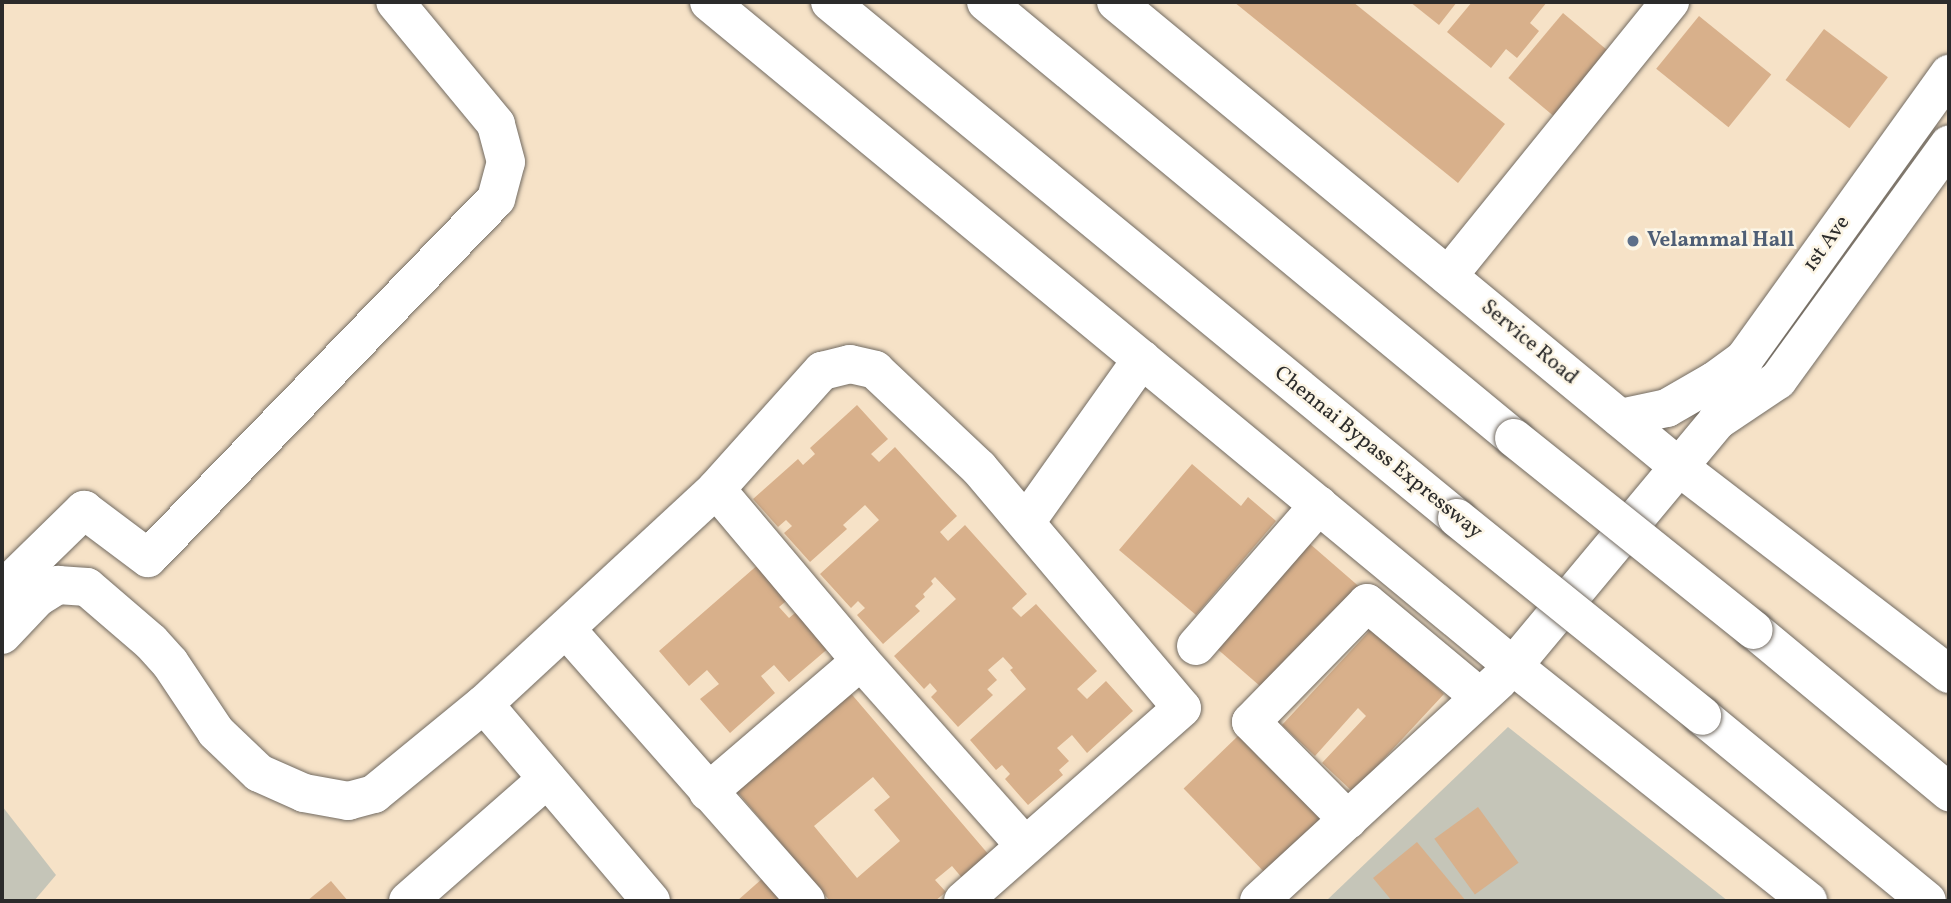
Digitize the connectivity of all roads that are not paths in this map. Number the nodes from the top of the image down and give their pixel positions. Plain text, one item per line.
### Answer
1 (395, 2) edge
2 (709, 2) edge
3 (830, 2) edge
4 (986, 2) edge
5 (1116, 2) edge
6 (1650, 8) edge
7 (1949, 74) edge
8 (1949, 145) edge
9 (1448, 276) junction
10 (1745, 358) junction
11 (1142, 359) junction
12 (1620, 418) junction
13 (1717, 421) junction
14 (1679, 467) junction
15 (716, 489) junction
16 (1319, 505) junction
17 (1026, 522) junction
18 (2, 590) edge
19 (567, 630) junction
20 (2, 635) edge
21 (1196, 646) dead end
22 (861, 661) junction
23 (1513, 666) junction
24 (1949, 674) edge
25 (1480, 697) junction
26 (484, 704) junction
27 (547, 779) junction
28 (708, 792) junction
29 (1949, 792) edge
30 (1348, 820) junction
31 (1025, 846) junction
32 (408, 901) edge
33 (651, 901) edge
34 (806, 901) edge
35 (963, 901) edge
36 (1259, 901) edge
37 (1808, 901) edge
38 (1927, 901) edge

1 - 18 main road
2 - 11 main road
3 - 38 main road, Chennai Bypass Expressway, bridge
4 - 29 main road, bridge
5 - 9 main road, Service Road
6 - 9 main road
7 - 10 main road, 1st Ave
8 - 13 main road
9 - 12 main road, Service Road
10 - 12 main road
10 - 13 main road, 1st Ave
11 - 16 main road
11 - 17 main road
12 - 14 main road, Service Road
13 - 14 main road
14 - 23 main road
14 - 24 main road, Service Road
15 - 17 main road
15 - 19 main road
15 - 22 main road
16 - 21 main road
16 - 23 main road
17 - 31 main road
19 - 26 main road
19 - 28 main road
20 - 26 main road
22 - 28 main road
22 - 31 main road
23 - 25 main road
23 - 37 main road
25 - 30 main road
25 - 30 main road
26 - 27 main road
27 - 32 main road
27 - 33 main road
28 - 34 main road
30 - 36 main road
31 - 35 main road

